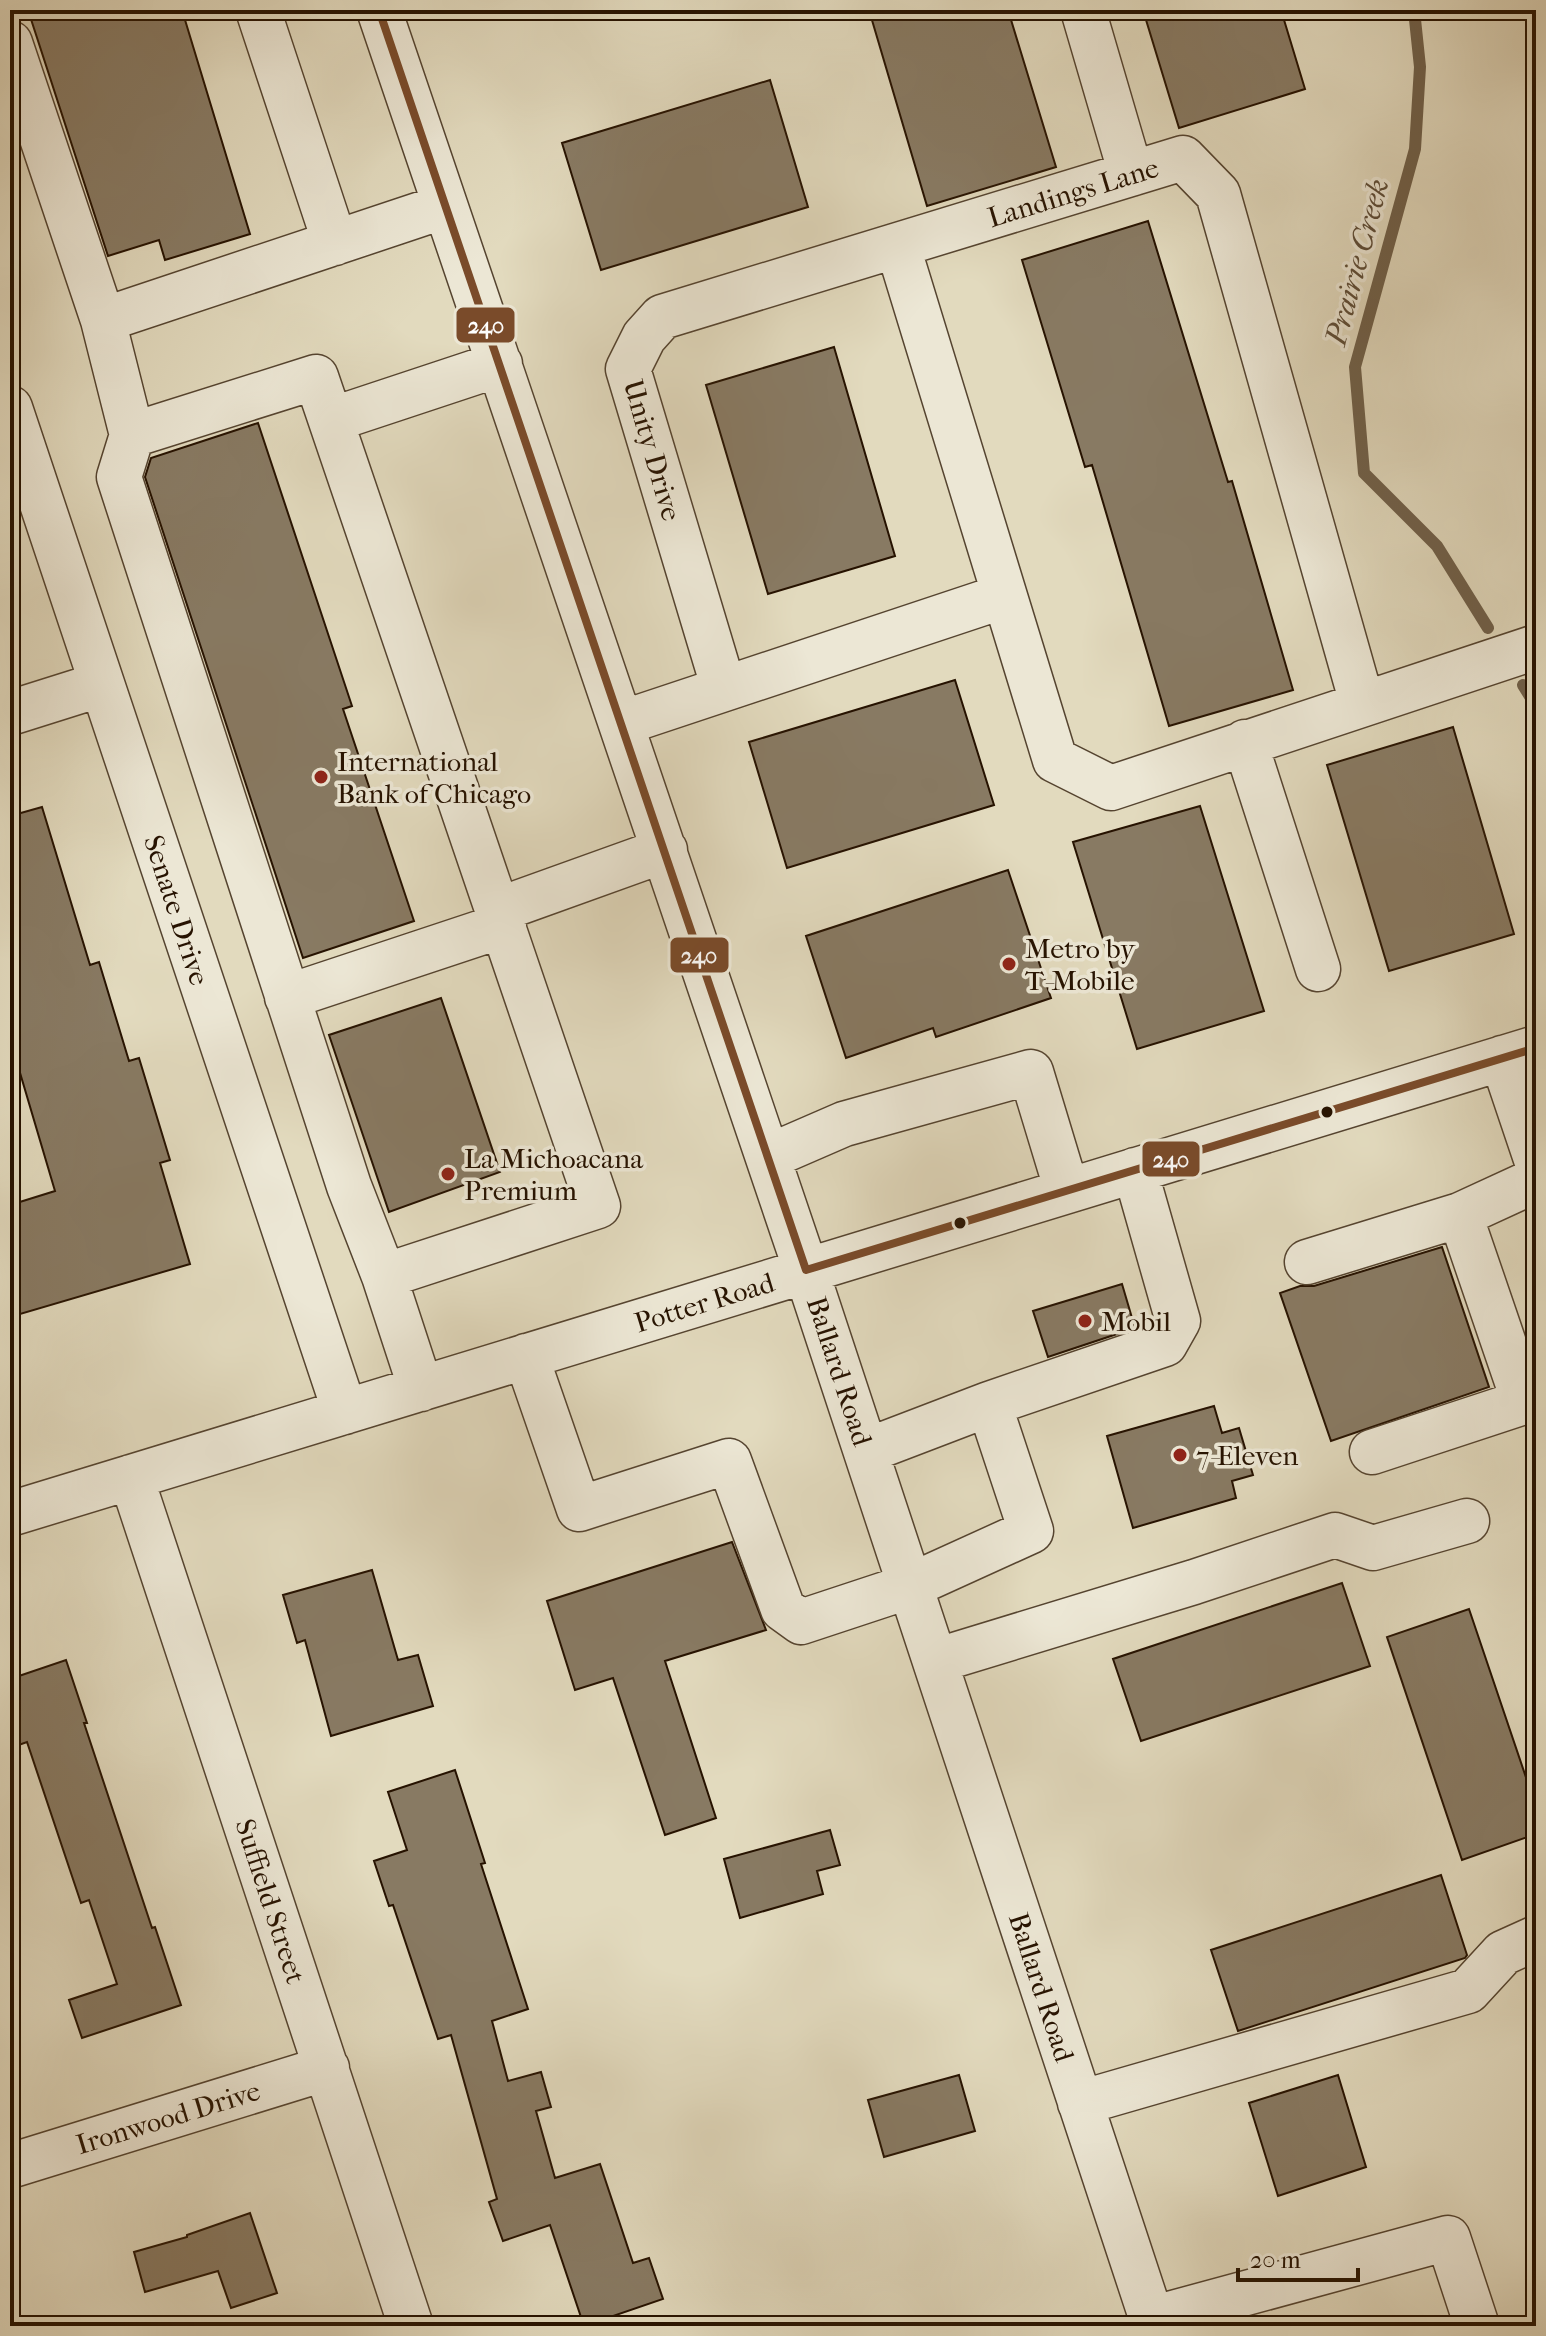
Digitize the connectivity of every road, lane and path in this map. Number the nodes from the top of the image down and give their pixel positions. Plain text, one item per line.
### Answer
1 (258, 10) edge
2 (379, 10) edge
3 (1083, 10) edge
4 (10, 43) edge
5 (1131, 174) junction
6 (445, 206) junction
7 (335, 243) junction
8 (898, 247) junction
9 (103, 320) junction
10 (500, 364) junction
11 (10, 408) edge
12 (331, 420) junction
13 (132, 435) junction
14 (1004, 596) junction
15 (1536, 647) edge
16 (102, 684) junction
17 (724, 689) junction
18 (1362, 703) junction
19 (10, 713) edge
20 (622, 723) junction
21 (1245, 742) junction
22 (665, 850) junction
23 (501, 917) junction
24 (1318, 969) dead end
25 (287, 997) junction
26 (1519, 1053) edge
27 (768, 1157) junction
28 (1536, 1159) edge
29 (1135, 1170) junction
30 (1536, 1180) edge
31 (1067, 1191) junction
32 (1460, 1215) junction
33 (1307, 1262) dead end
34 (806, 1270) junction
35 (384, 1276) junction
36 (526, 1356) junction
37 (421, 1389) junction
38 (1530, 1401) edge
39 (989, 1404) junction
40 (345, 1412) junction
41 (866, 1451) junction
42 (1372, 1452) dead end
43 (131, 1477) junction
44 (10, 1514) edge
45 (1467, 1521) dead end
46 (910, 1586) junction
47 (935, 1661) junction
48 (1536, 1938) edge
49 (327, 2068) junction
50 (1080, 2103) junction
51 (10, 2166) edge
52 (1245, 2311) edge
53 (1153, 2322) edge
54 (411, 2326) edge
55 (1477, 2326) edge

1 - 7 street
2 - 6 street, Ballard Road
3 - 5 street
4 - 9 street
5 - 8 street, Landings Lane
5 - 18 street, Landings Lane
6 - 7 street
6 - 10 street, Ballard Road
7 - 9 street
8 - 14 street
8 - 17 street, Unity Drive
9 - 13 street
10 - 12 street
10 - 20 street, Ballard Road
11 - 16 street, Senate Drive
12 - 13 street
12 - 23 street
13 - 25 street
14 - 17 street
14 - 21 street
15 - 18 street
16 - 19 street
16 - 40 street, Senate Drive
17 - 20 street
18 - 21 street
20 - 22 street, Ballard Road
21 - 24 street
22 - 23 street
22 - 27 street, Ballard Road
23 - 25 street
23 - 35 street
25 - 35 street
26 - 28 street
26 - 29 street, Potter Road
27 - 31 street
27 - 34 street, Ballard Road
29 - 31 street, Potter Road
29 - 39 street
30 - 32 street
31 - 34 street, Potter Road
32 - 33 street
32 - 38 street
34 - 36 street, Potter Road
34 - 41 street, Ballard Road
35 - 37 street
36 - 37 street, Potter Road
36 - 46 street
37 - 40 street, Potter Road
38 - 42 street
39 - 41 street
39 - 46 street
40 - 43 street, Potter Road
41 - 46 street, Ballard Road
43 - 44 street, Potter Road
43 - 49 street, Suffield Street
45 - 47 street
46 - 47 street, Ballard Road
47 - 50 street, Ballard Road
48 - 50 street
49 - 51 street, Ironwood Drive
49 - 54 street, Suffield Street
50 - 53 street, Ballard Road
52 - 53 street
52 - 55 street

